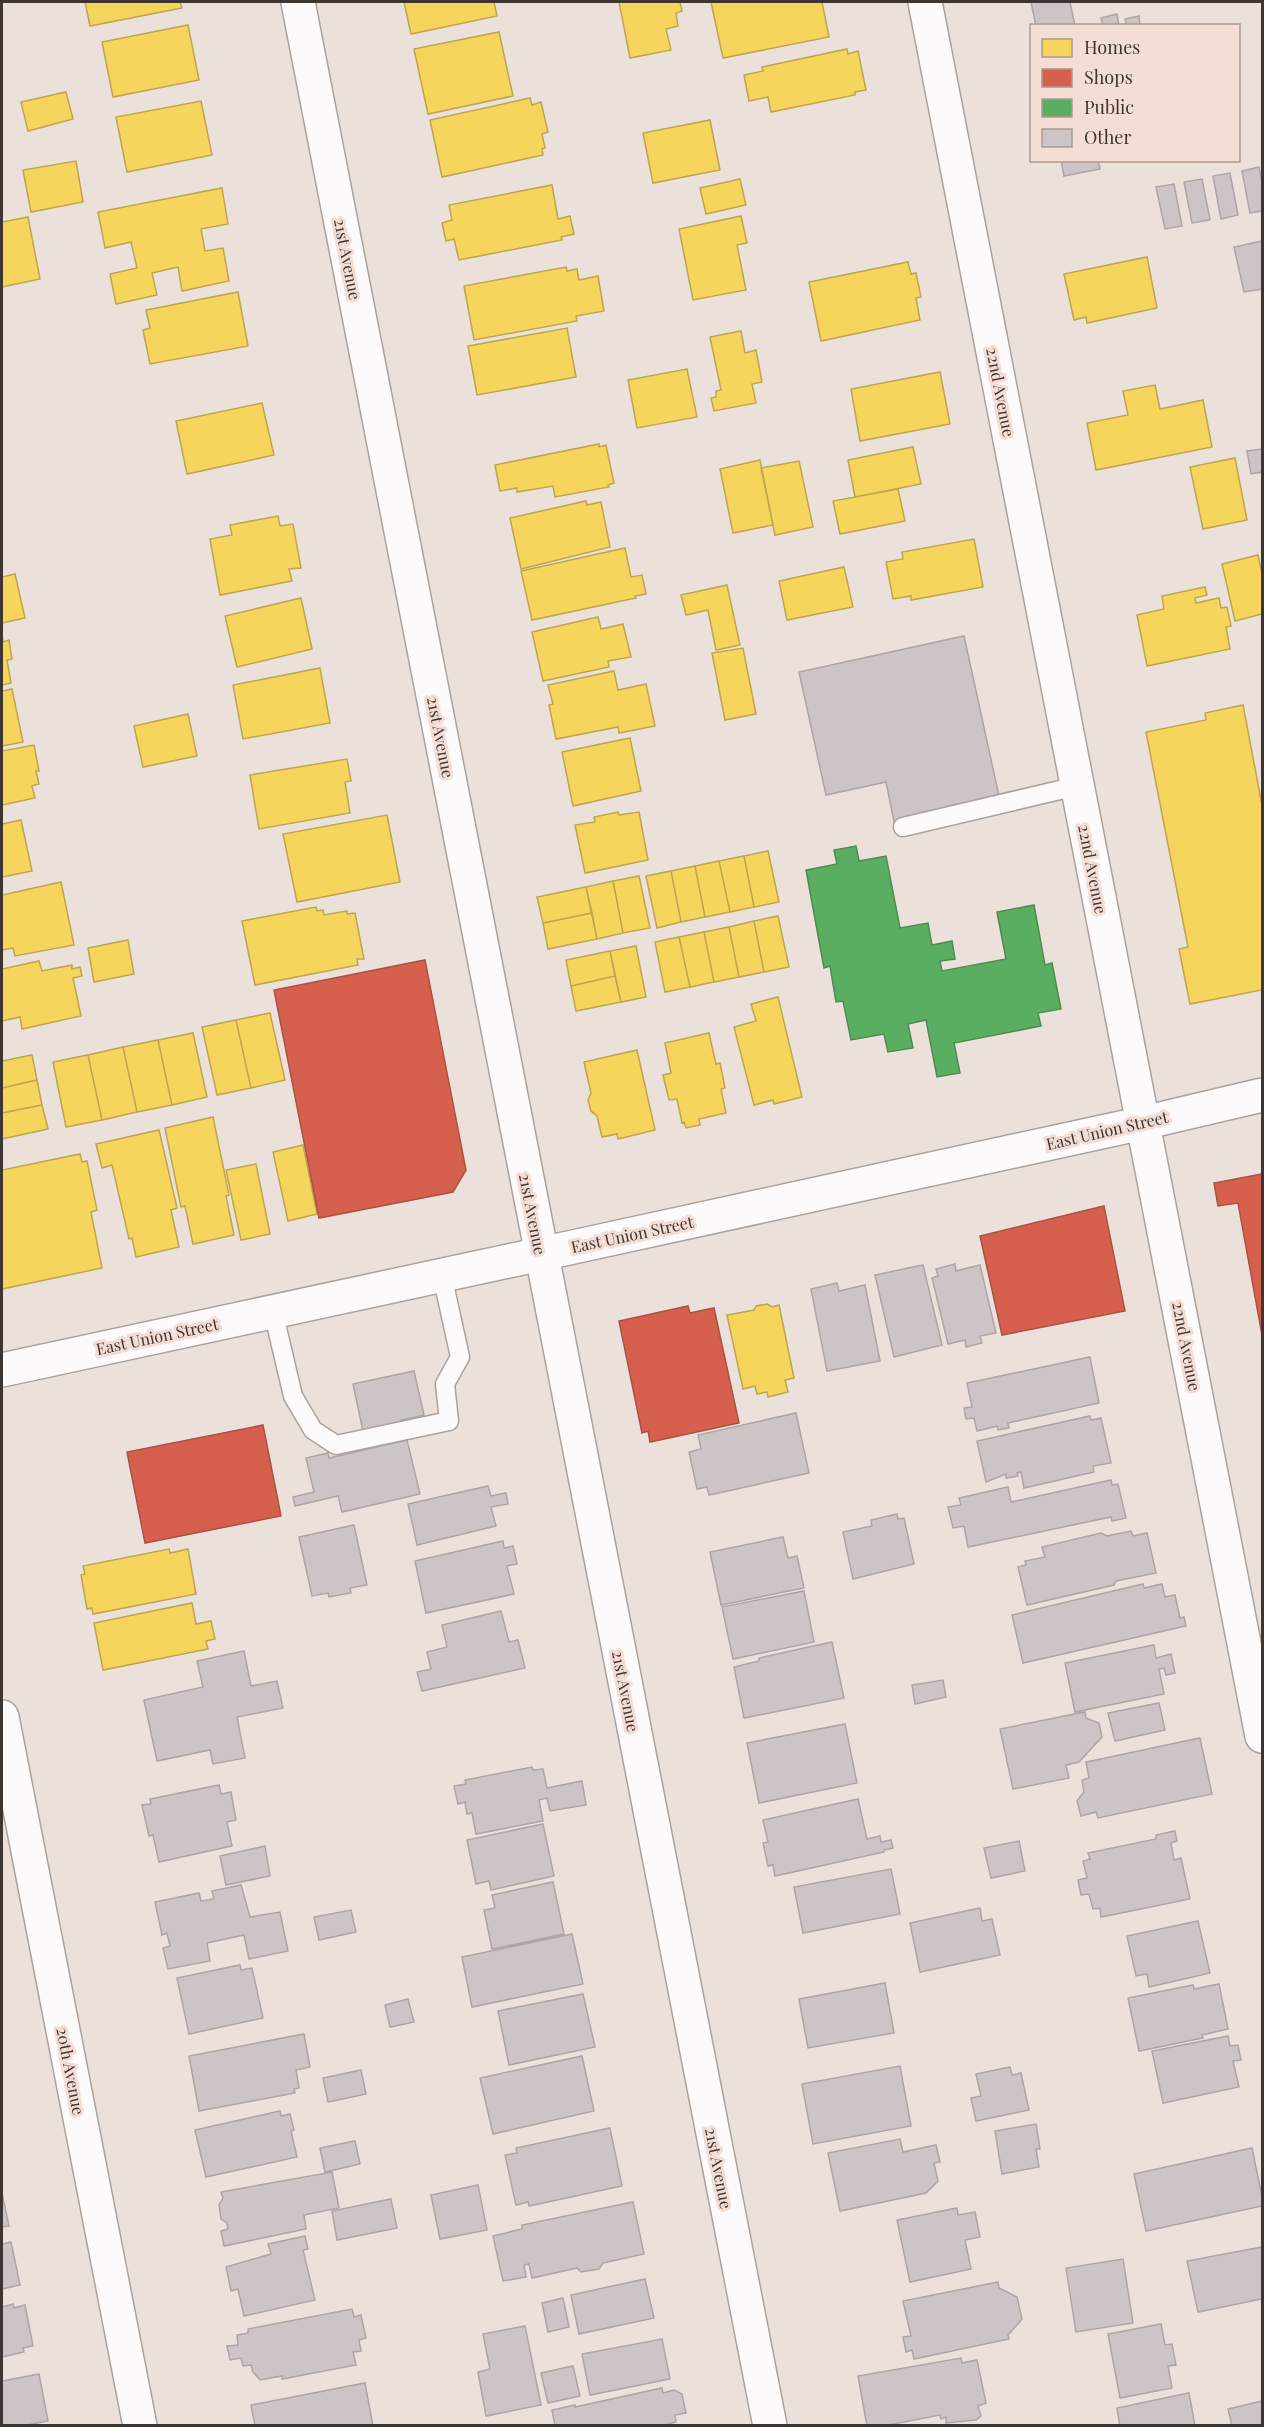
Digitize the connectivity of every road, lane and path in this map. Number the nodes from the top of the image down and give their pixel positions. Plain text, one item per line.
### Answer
1 (298, 2) edge
2 (925, 2) edge
3 (1077, 786) junction
4 (903, 827) dead end
5 (1263, 1095) edge
6 (1143, 1123) junction
7 (541, 1254) junction
8 (442, 1275) junction
9 (273, 1311) junction
10 (2, 1370) edge
11 (2, 1717) edge
12 (1263, 1736) edge
13 (140, 2426) edge
14 (770, 2426) edge

1 - 7 street, 21st Avenue
2 - 3 street, 22nd Avenue
3 - 4 lane
3 - 6 street, 22nd Avenue
5 - 6 street, East Union Street
6 - 7 street, East Union Street
6 - 12 street, 22nd Avenue
7 - 8 street, East Union Street
7 - 14 street, 21st Avenue
8 - 9 street, East Union Street
8 - 9 lane
9 - 10 street, East Union Street
11 - 13 street, 20th Avenue

